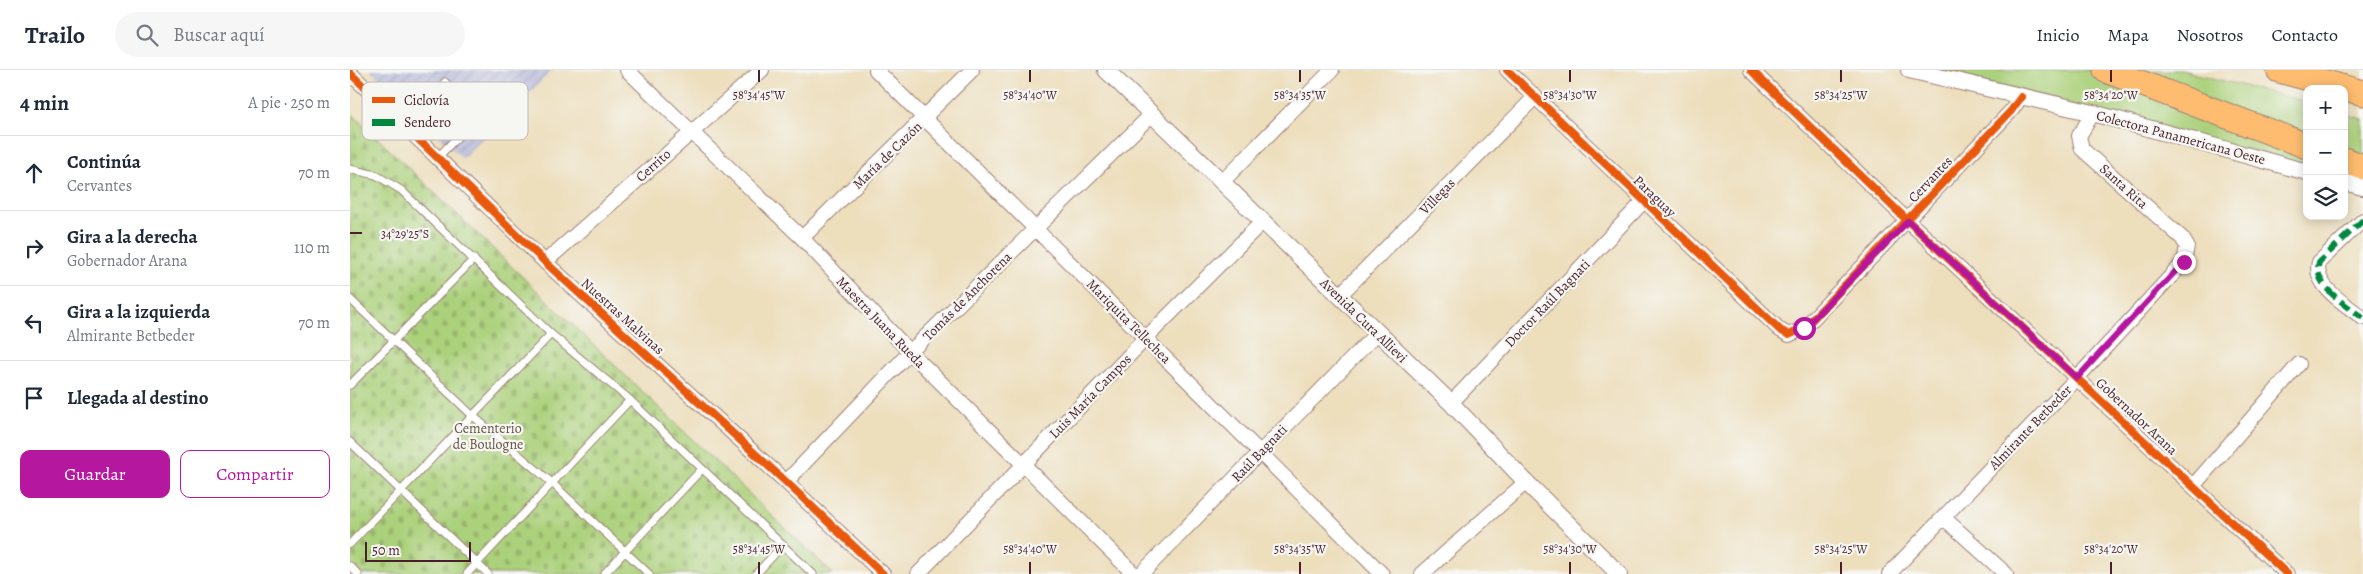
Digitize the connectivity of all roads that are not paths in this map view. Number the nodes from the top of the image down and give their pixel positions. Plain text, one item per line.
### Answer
1 (627, 70) edge
2 (762, 70) edge
3 (876, 70) edge
4 (972, 70) edge
5 (1106, 70) edge
6 (1332, 70) edge
7 (1507, 70) edge
8 (1751, 70) edge
9 (1908, 70) edge
10 (2106, 70) edge
11 (2279, 70) edge
12 (350, 73) edge
13 (362, 84) edge
14 (2363, 93) edge
15 (1535, 96) junction
16 (2021, 97) junction
17 (1152, 114) junction
18 (2093, 114) junction
19 (924, 119) junction
20 (690, 131) junction
21 (420, 140) edge
22 (454, 140) edge
23 (2303, 144) edge
24 (438, 157) junction
25 (2348, 162) edge
26 (2363, 168) edge
27 (350, 169) edge
28 (2303, 171) edge
29 (1223, 181) junction
30 (2348, 183) edge
31 (2363, 187) edge
32 (1643, 202) junction
33 (2363, 220) edge
34 (1263, 221) junction
35 (1908, 221) junction
36 (1035, 228) junction
37 (802, 238) junction
38 (2187, 254) joint
39 (474, 259) junction
40 (545, 262) junction
41 (1339, 296) junction
42 (350, 299) edge
43 (2363, 318) edge
44 (1377, 332) junction
45 (551, 334) junction
46 (1789, 335) joint
47 (1146, 338) junction
48 (395, 342) junction
49 (910, 352) junction
50 (2299, 364) dead end
51 (2077, 378) junction
52 (350, 385) edge
53 (630, 400) junction
54 (1451, 404) junction
55 (473, 416) junction
56 (350, 442) edge
57 (1261, 452) junction
58 (1023, 466) junction
59 (702, 469) junction
60 (786, 482) junction
61 (1526, 482) junction
62 (552, 483) junction
63 (2194, 485) junction
64 (401, 491) junction
65 (1944, 518) junction
66 (350, 544) edge
67 (783, 545) junction
68 (624, 552) junction
69 (477, 564) junction
70 (350, 566) edge
71 (646, 573) edge
72 (358, 574) edge
73 (467, 574) edge
74 (488, 574) edge
75 (604, 574) edge
76 (756, 574) edge
77 (813, 574) edge
78 (882, 574) edge
79 (918, 574) edge
80 (1134, 574) edge
81 (1141, 574) edge
82 (1382, 574) edge
83 (1422, 574) edge
84 (1619, 574) edge
85 (1889, 574) edge
86 (2006, 574) edge
87 (2287, 574) edge

1 - 20 street, Maestra Juana Rueda
2 - 20 street, Cerrito
3 - 19 street, Mariquita Tellechea
4 - 19 street, María de Cazón
5 - 17 street, Avenida Cura Allievi
6 - 29 street
7 - 15 street, Paraguay
8 - 35 street, Gobernador Arana
9 - 16 street, Colectora Panamericana Oeste
10 - 23 highway
11 - 14 highway
12 - 13 street, Nuestras Malvinas
15 - 32 street, Paraguay
15 - 41 street, Villegas
16 - 18 street, Colectora Panamericana Oeste
16 - 35 street, Cervantes
17 - 29 street, Avenida Cura Allievi
17 - 36 street, Tomás de Anchorena
18 - 28 street, Colectora Panamericana Oeste
18 - 38 street, Santa Rita
19 - 36 street, Mariquita Tellechea
19 - 37 street, María de Cazón
20 - 37 street, Maestra Juana Rueda
20 - 40 street, Cerrito
21 - 24 street, Nuestras Malvinas
22 - 24 lane
24 - 40 street, Nuestras Malvinas
25 - 26 highway
27 - 39 lane
29 - 34 street, Avenida Cura Allievi
30 - 31 street
32 - 46 street, Paraguay
32 - 54 street, Doctor Raúl Bagnati
33 - 43 street
34 - 41 street, Avenida Cura Allievi
34 - 47 street, Luis María Campos
35 - 46 street, Cervantes
35 - 51 street, Gobernador Arana
36 - 47 street, Mariquita Tellechea
36 - 49 street, Tomás de Anchorena
37 - 49 street, Maestra Juana Rueda
38 - 51 street, Almirante Betbeder
39 - 45 lane
39 - 48 lane
40 - 60 street, Nuestras Malvinas
41 - 44 street, Avenida Cura Allievi
42 - 48 lane
44 - 54 street, Avenida Cura Allievi
44 - 57 street, Raúl Bagnati
45 - 53 lane
45 - 55 lane
47 - 57 street, Mariquita Tellechea
47 - 58 street, Luis María Campos
48 - 52 lane
48 - 55 lane
49 - 58 street, Maestra Juana Rueda
49 - 60 street, Tomás de Anchorena
50 - 63 street
51 - 63 street, Gobernador Arana
51 - 65 street, Almirante Betbeder
53 - 59 lane
53 - 62 lane
54 - 61 street, Avenida Cura Allievi
55 - 62 lane
55 - 64 lane
56 - 64 lane
57 - 81 street, Raúl Bagnati
57 - 82 street, Mariquita Tellechea
58 - 79 street, Luis María Campos
58 - 80 street, Maestra Juana Rueda
59 - 67 lane
59 - 68 lane
60 - 78 street, Nuestras Malvinas
61 - 83 street
61 - 84 street, Avenida Cura Allievi
62 - 68 lane
62 - 69 lane
63 - 87 street, Gobernador Arana
64 - 66 lane
64 - 69 lane
65 - 85 street, Almirante Betbeder
65 - 86 street
67 - 76 lane
67 - 77 lane
68 - 71 lane
68 - 75 lane
69 - 73 lane
69 - 74 lane
70 - 72 lane

